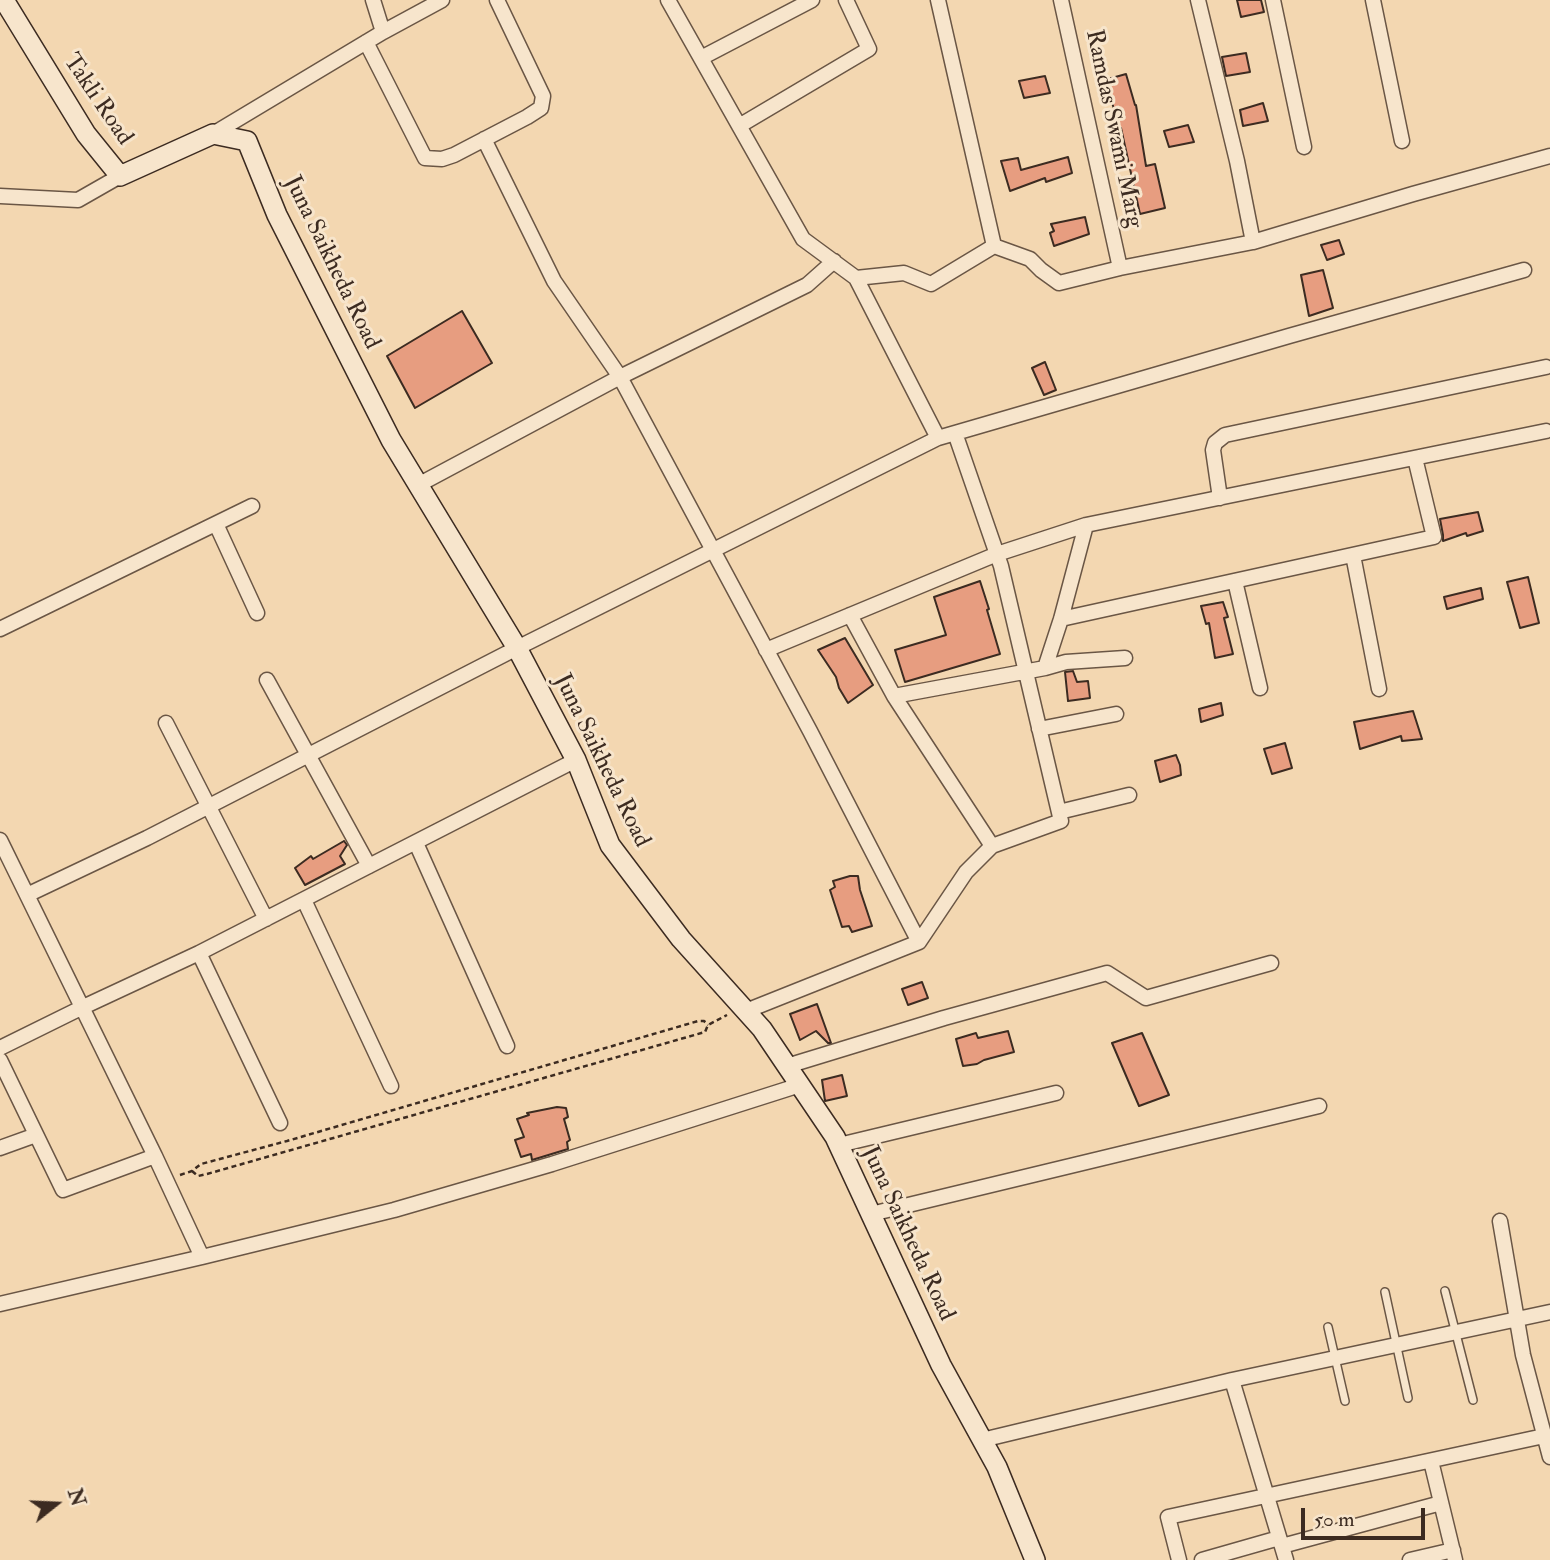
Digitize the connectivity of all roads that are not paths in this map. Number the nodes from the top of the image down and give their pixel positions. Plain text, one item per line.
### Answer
1 (4, 0) edge
2 (373, 0) edge
3 (442, 0) edge
4 (497, 0) edge
5 (668, 0) edge
6 (812, 0) edge
7 (846, 0) edge
8 (938, 0) edge
9 (1061, 0) edge
10 (1198, 0) edge
11 (1273, 0) edge
12 (1373, 0) edge
13 (383, 32) junction
14 (366, 42) junction
15 (701, 58) junction
16 (739, 126) junction
17 (213, 134) junction
18 (484, 139) junction
19 (1402, 141) dead end
20 (1304, 147) dead end
21 (1550, 156) edge
22 (120, 176) junction
23 (0, 196) edge
24 (1253, 242) junction
25 (994, 246) junction
26 (834, 261) junction
27 (1120, 268) junction
28 (1524, 271) dead end
29 (856, 278) junction
30 (1546, 367) dead end
31 (620, 377) junction
32 (1546, 431) dead end
33 (955, 433) junction
34 (938, 438) junction
35 (1415, 458) junction
36 (418, 485) junction
37 (1220, 498) junction
38 (252, 506) dead end
39 (215, 524) junction
40 (1086, 525) junction
41 (712, 551) junction
42 (997, 554) junction
43 (1353, 555) junction
44 (1235, 581) junction
45 (257, 613) dead end
46 (850, 615) junction
47 (1061, 619) junction
48 (0, 629) edge
49 (517, 648) junction
50 (765, 650) junction
51 (1125, 658) dead end
52 (1045, 668) junction
53 (1026, 671) junction
54 (267, 680) dead end
55 (1260, 688) dead end
56 (1379, 690) dead end
57 (894, 696) junction
58 (1116, 714) dead end
59 (166, 723) dead end
60 (1040, 729) junction
61 (308, 755) junction
62 (576, 760) junction
63 (1129, 795) dead end
64 (208, 806) junction
65 (1059, 812) junction
66 (0, 840) edge
67 (416, 843) junction
68 (992, 846) junction
69 (369, 866) junction
70 (27, 895) junction
71 (303, 900) junction
72 (266, 919) junction
73 (919, 942) junction
74 (199, 953) junction
75 (1271, 962) dead end
76 (82, 1008) junction
77 (744, 1009) junction
78 (507, 1046) dead end
79 (0, 1048) edge
80 (0, 1060) edge
81 (787, 1066) junction
82 (800, 1085) junction
83 (391, 1086) dead end
84 (1056, 1093) dead end
85 (1319, 1106) dead end
86 (279, 1123) dead end
87 (36, 1135) junction
88 (839, 1144) junction
89 (0, 1147) edge
90 (155, 1156) junction
91 (871, 1214) junction
92 (1500, 1221) dead end
93 (202, 1257) junction
94 (1445, 1291) dead end
95 (1385, 1292) dead end
96 (0, 1304) edge
97 (1550, 1312) edge
98 (1517, 1318) junction
99 (1328, 1327) dead end
100 (1456, 1331) junction
101 (1396, 1344) junction
102 (1335, 1357) junction
103 (1232, 1380) junction
104 (1408, 1398) dead end
105 (1473, 1400) dead end
106 (1345, 1401) dead end
107 (1544, 1436) junction
108 (982, 1440) junction
109 (1550, 1457) edge
110 (1431, 1461) junction
111 (1265, 1495) junction
112 (1441, 1503) junction
113 (1282, 1548) edge
114 (1454, 1555) edge
115 (1035, 1560) edge
116 (1179, 1560) edge
117 (1202, 1560) edge
118 (1410, 1560) edge

1 - 22 main road, Takli Road
2 - 13 street
3 - 13 street
4 - 18 street
5 - 15 street
6 - 15 street
7 - 16 street
8 - 25 street
9 - 27 street, Ramdas Swami Marg
10 - 24 street
11 - 20 street
12 - 19 street
13 - 14 street
14 - 17 street
14 - 18 street
15 - 16 street
16 - 26 street
17 - 22 main road, Takli Road
17 - 36 main road, Juna Saikheda Road
18 - 31 street
21 - 24 street
22 - 23 street
24 - 27 street
25 - 27 street
25 - 29 street
26 - 29 street
26 - 31 street
28 - 33 street
29 - 34 street
30 - 37 street
31 - 36 street
31 - 41 street
32 - 35 street
33 - 34 street
33 - 42 street
34 - 41 street
35 - 37 street
35 - 43 street
36 - 49 main road, Juna Saikheda Road
37 - 40 street
38 - 39 street
39 - 45 street
39 - 48 street
40 - 42 street
40 - 47 street
41 - 49 street
41 - 50 street
42 - 46 street
42 - 53 street
43 - 44 street
43 - 56 street
44 - 47 street
44 - 55 street
46 - 50 street
46 - 57 street
47 - 52 street
49 - 61 street
49 - 62 main road, Juna Saikheda Road
50 - 73 street
51 - 52 street
52 - 53 street
53 - 57 street
53 - 60 street
54 - 61 street
57 - 68 street
58 - 60 street
59 - 64 street
60 - 65 street
61 - 64 street
61 - 69 street
62 - 67 street
62 - 77 main road, Juna Saikheda Road
63 - 65 street
64 - 70 street
64 - 72 street
65 - 68 street
66 - 70 street
67 - 69 street
67 - 78 street
68 - 73 street
69 - 71 street
70 - 76 street
71 - 72 street
71 - 83 street
72 - 74 street
73 - 77 street
74 - 76 street
74 - 86 street
75 - 81 street
76 - 79 street
76 - 90 street
77 - 81 main road, Juna Saikheda Road
80 - 87 street
81 - 82 main road, Juna Saikheda Road
82 - 88 main road, Juna Saikheda Road
82 - 93 street
84 - 88 street
85 - 91 street
87 - 89 street
87 - 90 street
88 - 91 main road, Juna Saikheda Road
90 - 93 street
91 - 108 main road, Juna Saikheda Road
92 - 98 street
93 - 96 street
94 - 100 lane
95 - 101 lane
97 - 98 street
98 - 100 street
98 - 107 street
99 - 102 lane
100 - 101 street
100 - 105 lane
101 - 102 street
101 - 104 lane
102 - 103 street
102 - 106 lane
103 - 108 street
103 - 111 street
107 - 109 street
107 - 110 street
108 - 115 main road, Juna Saikheda Road
110 - 111 street
110 - 112 street
111 - 113 street
111 - 116 street
112 - 113 street
112 - 114 street
113 - 117 street
114 - 118 street

